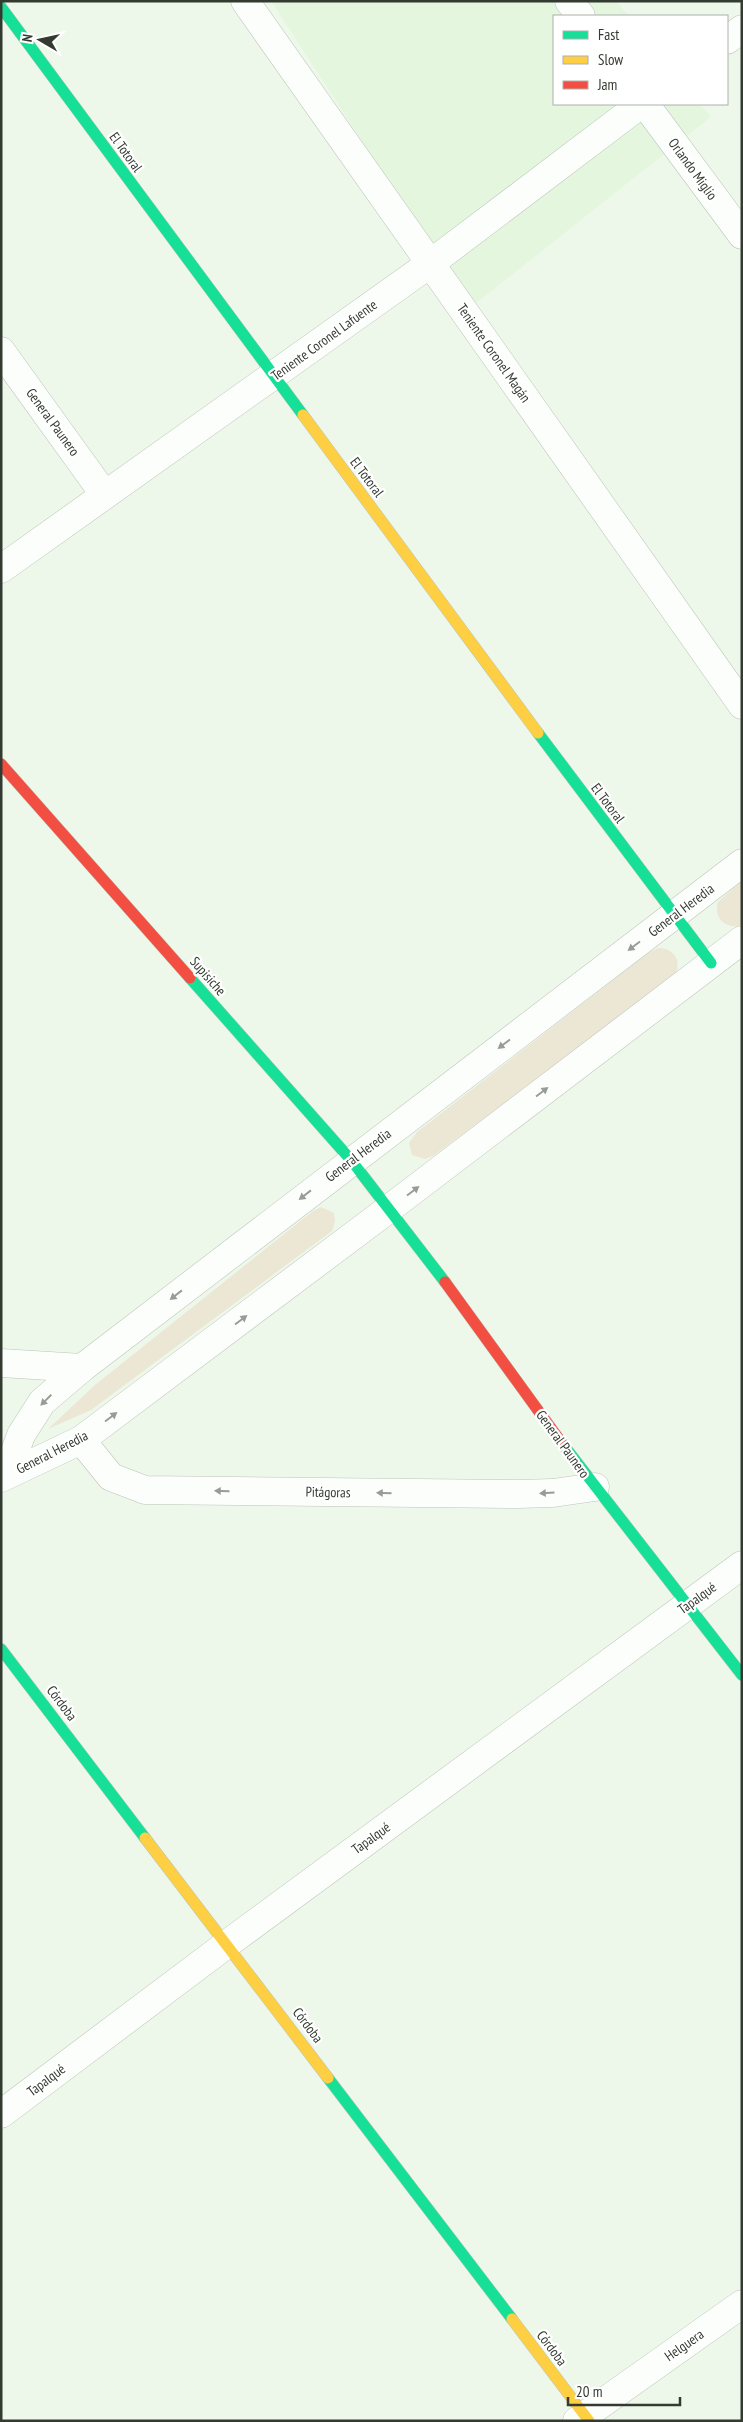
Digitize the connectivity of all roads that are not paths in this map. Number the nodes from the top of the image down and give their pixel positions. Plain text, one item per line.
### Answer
1 (245, 1) edge
2 (570, 1) edge
3 (1, 8) edge
4 (579, 15) edge
5 (742, 29) edge
6 (728, 39) edge
7 (640, 105) edge
8 (646, 105) edge
9 (742, 235) edge
10 (431, 263) junction
11 (1, 351) edge
12 (273, 376) junction
13 (104, 494) junction
14 (1, 569) edge
15 (742, 704) edge
16 (1, 764) edge
17 (742, 863) edge
18 (674, 916) junction
19 (742, 940) edge
20 (711, 963) junction
21 (351, 1160) junction
22 (390, 1208) junction
23 (1, 1363) edge
24 (82, 1368) junction
25 (81, 1440) junction
26 (4, 1476) edge
27 (595, 1487) junction
28 (742, 1565) edge
29 (687, 1605) junction
30 (1, 1649) edge
31 (742, 1674) edge
32 (227, 1944) junction
33 (1, 2114) edge
34 (742, 2304) edge
35 (583, 2419) edge

1 - 10 street, Teniente Coronel Magán
2 - 4 street
3 - 12 street, El Totoral
5 - 6 street
7 - 10 street, Teniente Coronel Lafuente
8 - 9 street, Orlando Miglio
10 - 12 street, Teniente Coronel Lafuente
10 - 15 street, Teniente Coronel Magán
11 - 13 street, General Paunero
12 - 13 street, Teniente Coronel Lafuente
12 - 18 street, El Totoral
13 - 14 street, Teniente Coronel Lafuente
16 - 21 street, Supisiche
17 - 18 street, General Heredia
18 - 20 street, El Totoral
18 -> 21 street, General Heredia
19 - 20 street, General Heredia
22 -> 20 street, General Heredia
21 - 22 street, Supisiche
21 -> 24 street, General Heredia
25 -> 22 street, General Heredia
22 - 27 street, General Paunero
23 - 24 street
24 -> 26 street, General Heredia
25 - 26 street, General Heredia
27 -> 25 street, Pitágoras
27 - 29 street, General Paunero
28 - 29 street, Tapalqué
29 - 31 street, General Paunero
29 - 32 street, Tapalqué
30 - 32 street, Córdoba
32 - 33 street, Tapalqué
32 - 35 street, Córdoba
34 - 35 street, Helguera

